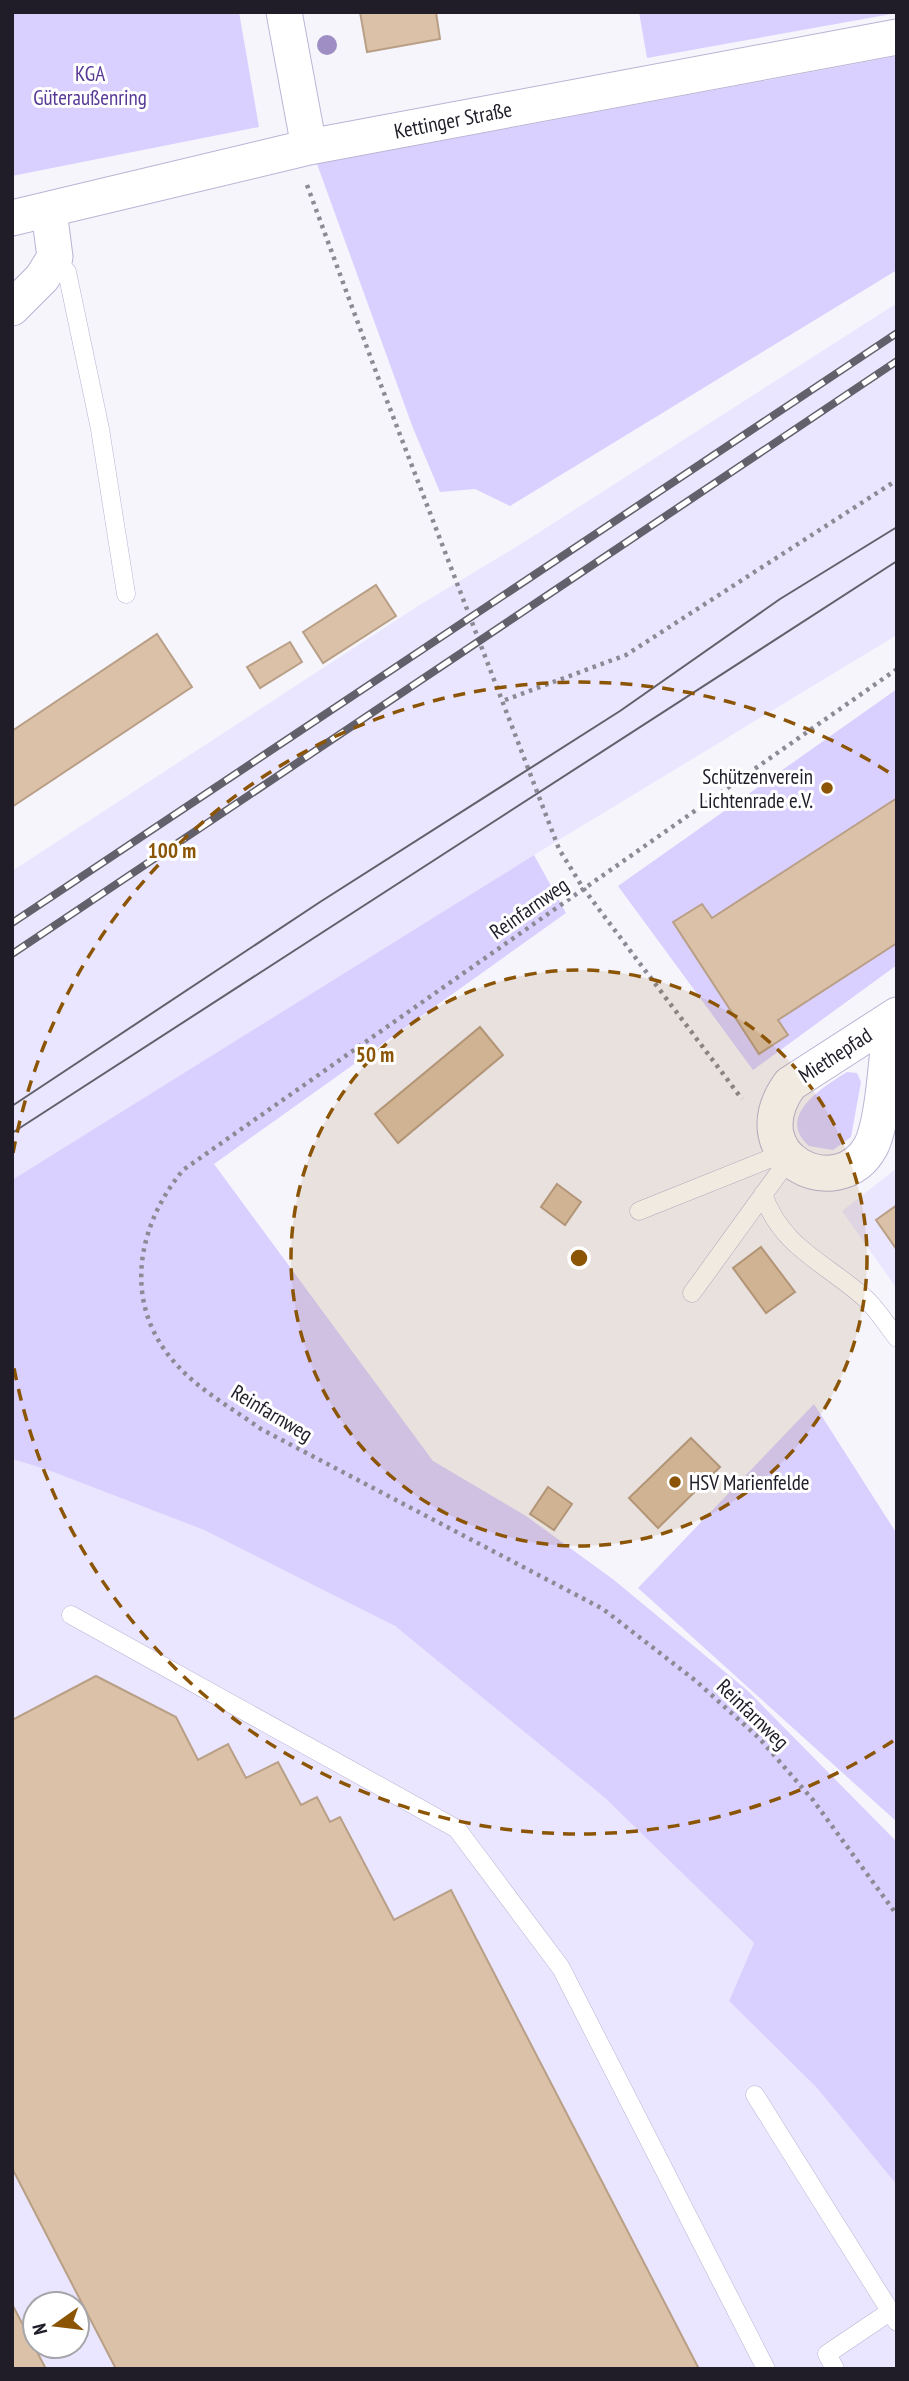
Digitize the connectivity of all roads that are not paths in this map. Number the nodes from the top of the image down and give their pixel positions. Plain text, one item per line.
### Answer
1 (284, 12) edge
2 (897, 37) edge
3 (309, 147) junction
4 (49, 211) junction
5 (12, 218) edge
6 (55, 257) junction
7 (12, 308) edge
8 (125, 594) dead end
9 (894, 1016) edge
10 (787, 1156) junction
11 (763, 1194) junction
12 (639, 1211) dead end
13 (692, 1293) dead end
14 (897, 1338) edge
15 (71, 1615) dead end
16 (755, 2095) dead end
17 (894, 2316) edge
18 (766, 2369) edge
19 (835, 2369) edge

1 - 3 street
2 - 3 street, Kettinger Straße
3 - 4 street, Kettinger Straße
4 - 5 street, Kettinger Straße
4 - 6 street
6 - 7 street
6 - 8 lane
9 - 10 street, Miethepfad
9 - 10 street, Miethepfad
10 - 11 lane
10 - 12 lane
11 - 13 lane
11 - 14 lane
15 - 18 lane
16 - 17 lane
17 - 19 lane

